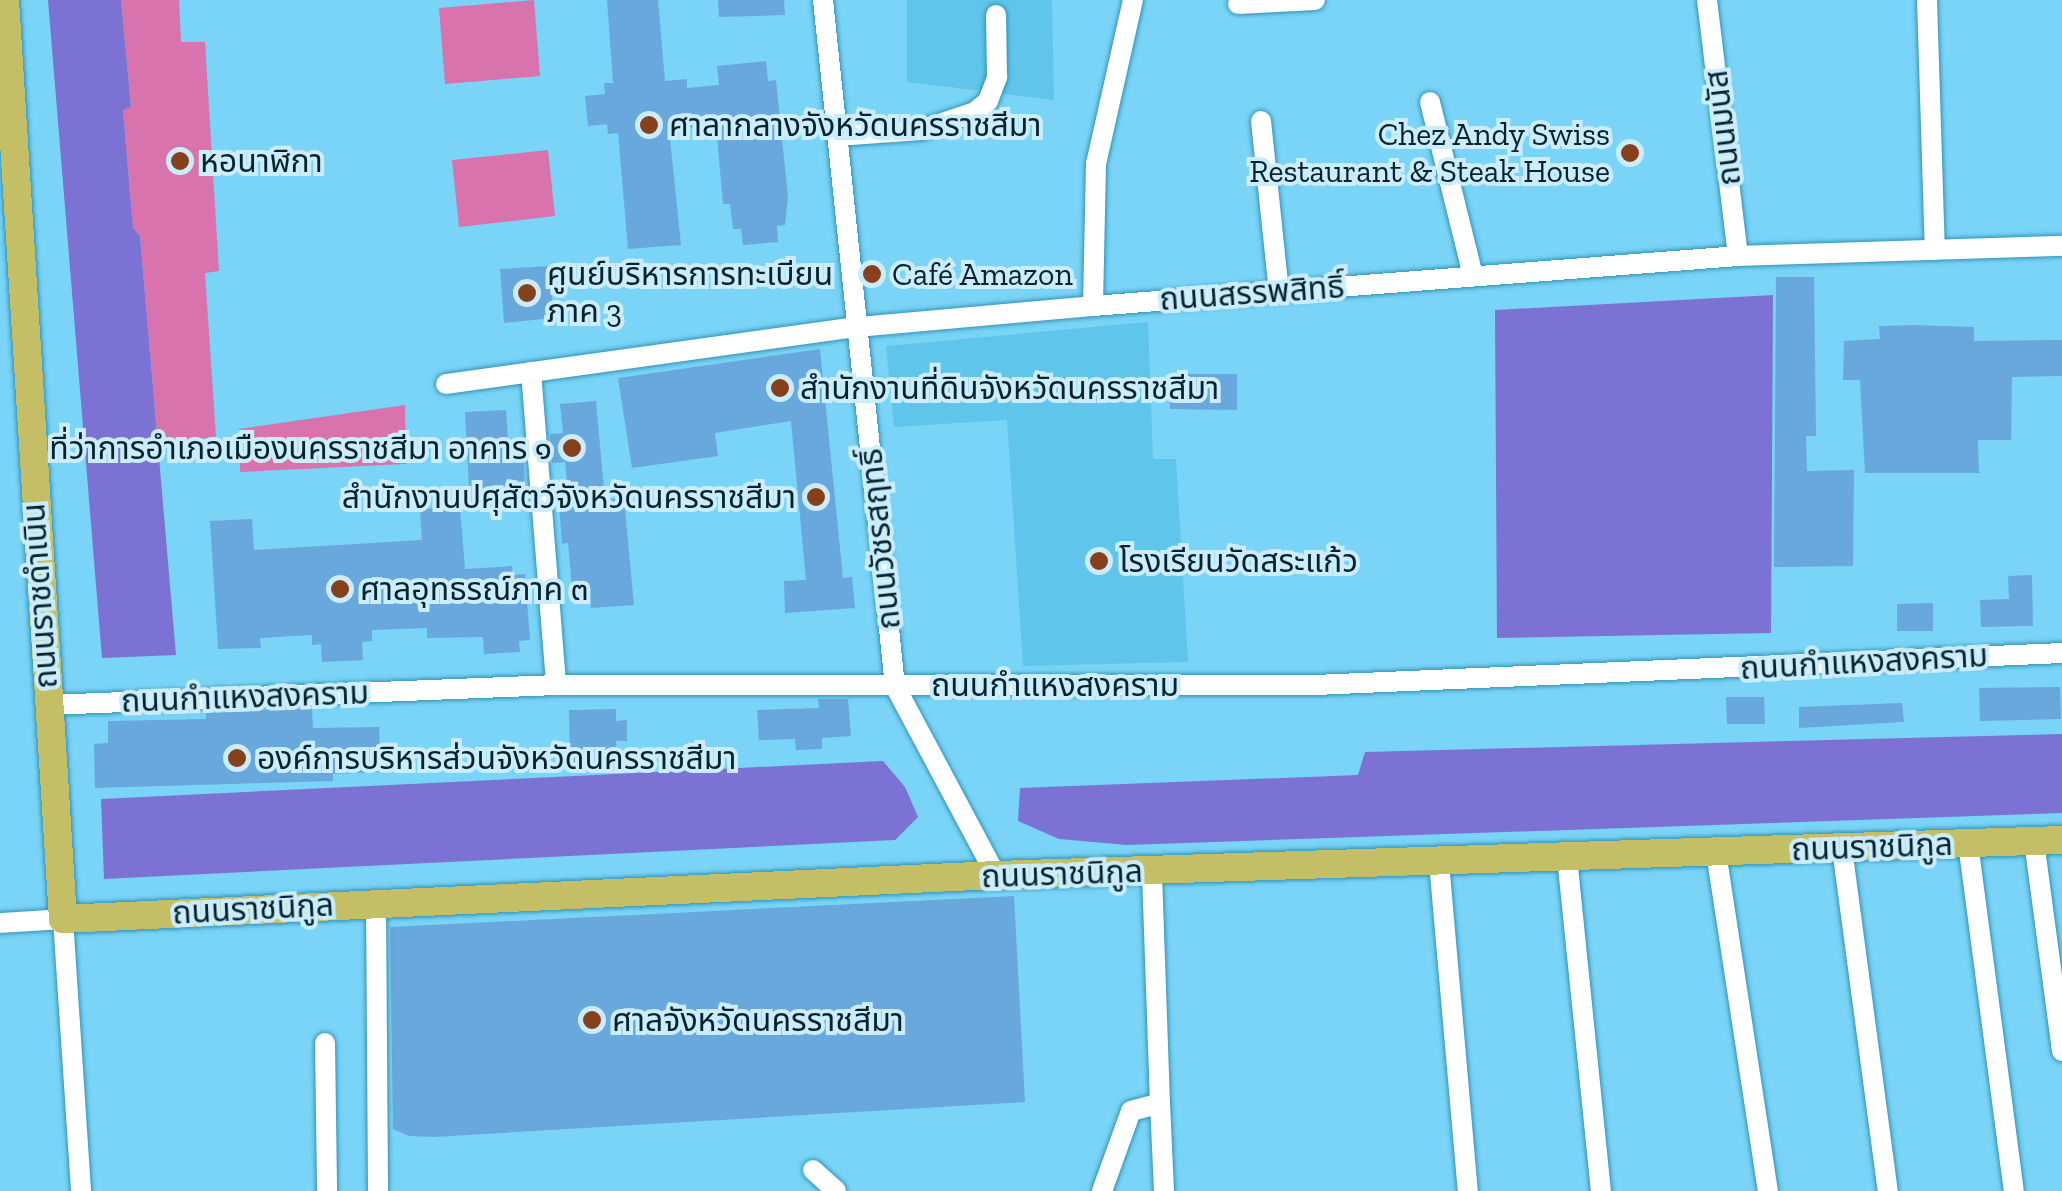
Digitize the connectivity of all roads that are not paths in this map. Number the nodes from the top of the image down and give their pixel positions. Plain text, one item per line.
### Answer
1 (4, 0) edge
2 (823, 0) edge
3 (1133, 0) edge
4 (1315, 0) edge
5 (1707, 0) edge
6 (1927, 0) edge
7 (1238, 4) dead end
8 (996, 16) dead end
9 (1430, 102) dead end
10 (1262, 121) dead end
11 (838, 136) junction
12 (2062, 246) edge
13 (1935, 250) junction
14 (1738, 256) junction
15 (1473, 276) junction
16 (1279, 292) junction
17 (1093, 306) junction
18 (858, 327) junction
19 (531, 372) junction
20 (446, 384) dead end
21 (2062, 653) edge
22 (556, 685) junction
23 (895, 686) junction
24 (48, 705) junction
25 (2062, 840) edge
26 (2034, 841) junction
27 (1968, 843) junction
28 (1842, 848) junction
29 (1716, 852) junction
30 (1566, 857) junction
31 (1439, 862) junction
32 (1152, 872) junction
33 (996, 875) junction
34 (376, 903) junction
35 (62, 919) junction
36 (0, 924) edge
37 (324, 1044) dead end
38 (2062, 1051) edge
39 (1160, 1103) junction
40 (813, 1170) dead end
41 (81, 1191) edge
42 (327, 1191) edge
43 (378, 1191) edge
44 (836, 1191) edge
45 (1102, 1191) edge
46 (1164, 1191) edge
47 (1468, 1191) edge
48 (1601, 1191) edge
49 (1768, 1191) edge
50 (1888, 1191) edge
51 (2014, 1191) edge

1 - 24 main road, ถนนราชดำเนิน
2 - 11 street, ถนนวัชรสฤทธิ์
3 - 17 street
4 - 7 street
5 - 14 street, ถนนมนัส
6 - 13 street
8 - 11 street
9 - 15 street
10 - 16 street
11 - 18 street, ถนนวัชรสฤทธิ์
12 - 13 street, ถนนสรรพสิทธิ์
13 - 14 street, ถนนสรรพสิทธิ์
14 - 15 street, ถนนสรรพสิทธิ์
15 - 16 street, ถนนสรรพสิทธิ์
16 - 17 street, ถนนสรรพสิทธิ์
17 - 18 street, ถนนสรรพสิทธิ์
18 - 19 street, ถนนสรรพสิทธิ์
18 - 23 street, ถนนวัชรสฤทธิ์
19 - 20 street, ถนนสรรพสิทธิ์
19 - 22 street
21 - 23 street, ถนนกำแหงสงคราม
22 - 23 street, ถนนกำแหงสงคราม
22 - 24 street, ถนนกำแหงสงคราม
23 - 33 street, ถนนวัชรสฤทธิ์
24 - 35 main road, ถนนราชดำเนิน
25 - 26 main road, ถนนราชนิกูล
26 - 27 main road, ถนนราชนิกูล
26 - 38 street
27 - 28 main road, ถนนราชนิกูล
27 - 51 street
28 - 29 main road, ถนนราชนิกูล
28 - 50 street
29 - 30 main road, ถนนราชนิกูล
29 - 49 street
30 - 31 main road, ถนนราชนิกูล
30 - 48 street
31 - 32 main road, ถนนราชนิกูล
31 - 47 street
32 - 33 main road, ถนนราชนิกูล
32 - 39 street
33 - 34 main road, ถนนราชนิกูล
34 - 35 main road, ถนนราชนิกูล
34 - 43 street
35 - 36 street
35 - 41 street, ถนนราชดำเนิน
37 - 42 street
39 - 45 street
39 - 46 street
40 - 44 street

